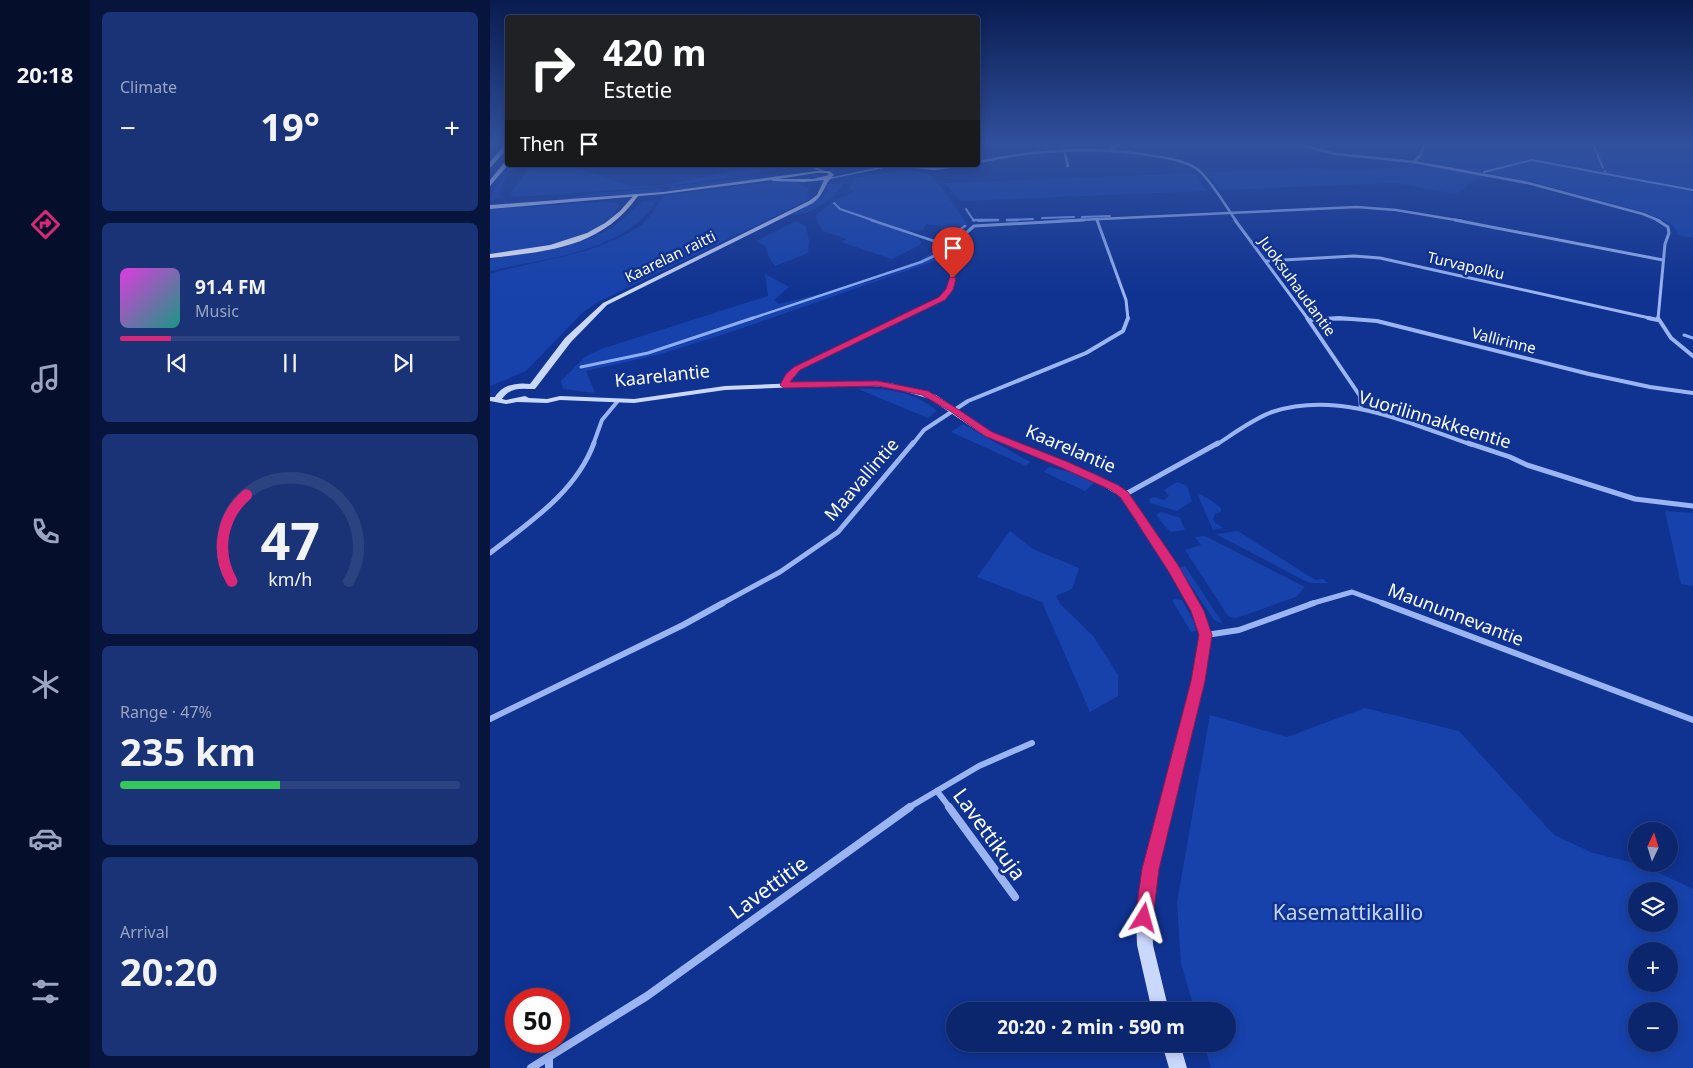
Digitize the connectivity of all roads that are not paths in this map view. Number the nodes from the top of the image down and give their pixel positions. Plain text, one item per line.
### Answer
1 (662, 193) edge
2 (820, 193) edge
3 (1216, 193) edge
4 (1565, 193) edge
5 (635, 196) junction
6 (490, 207) edge
7 (1230, 213) junction
8 (1097, 218) junction
9 (490, 256) edge
10 (1664, 260) junction
11 (1266, 261) junction
12 (1309, 320) junction
13 (1658, 320) junction
14 (1693, 356) edge
15 (546, 366) junction
16 (784, 385) junction
17 (510, 389) junction
18 (533, 389) junction
19 (490, 393) edge
20 (1693, 393) edge
21 (560, 398) junction
22 (494, 399) edge
23 (519, 400) junction
24 (618, 402) junction
25 (1361, 408) junction
26 (953, 410) junction
27 (1124, 495) junction
28 (1693, 506) edge
29 (490, 553) edge
30 (1206, 635) junction
31 (490, 719) edge
32 (1693, 720) edge
33 (1032, 743) dead end
34 (937, 791) junction
35 (1015, 897) dead end
36 (1159, 1002) edge
37 (1173, 1052) edge
38 (549, 1058) junction
39 (531, 1068) edge
40 (549, 1068) edge
41 (1178, 1068) edge

1 - 5 main road
2 - 15 main road, Kaarelan raitti
3 - 7 street, Juoksuhaudantie
4 - 10 street
5 - 6 main road
5 - 9 highway
7 - 8 street
7 - 10 street
7 - 11 street, Juoksuhaudantie
8 - 16 street
8 - 26 street, Maavallintie
10 - 13 street
11 - 12 street, Juoksuhaudantie
11 - 13 street, Turvapolku
12 - 20 street, Vallirinne
12 - 25 street, Juoksuhaudantie
13 - 14 street
15 - 17 main road, Kaarelan raitti
15 - 18 main road, Kaarelan raitti
16 - 24 main road, Kaarelantie
16 - 26 main road, Kaarelantie
17 - 18 main road, Kaarelantie
17 - 19 main road
17 - 22 main road
18 - 21 main road, Kaarelantie
18 - 23 main road
21 - 23 main road, Kaarelantie
21 - 24 main road, Kaarelantie
22 - 23 main road, Kaarelantie
24 - 29 street
25 - 27 street, Vuorilinnakkeentie
25 - 28 street, Vuorilinnakkeentie
26 - 27 main road, Kaarelantie
26 - 31 street, Maavallintie
27 - 30 main road, Kaarelantie
30 - 32 street, Maununnevantie
30 - 36 main road, Kaarelantie
33 - 34 street, Lavettitie
34 - 35 street, Lavettikuja
34 - 38 street, Lavettitie
37 - 41 main road
38 - 39 street, Lavettitie
38 - 40 street

